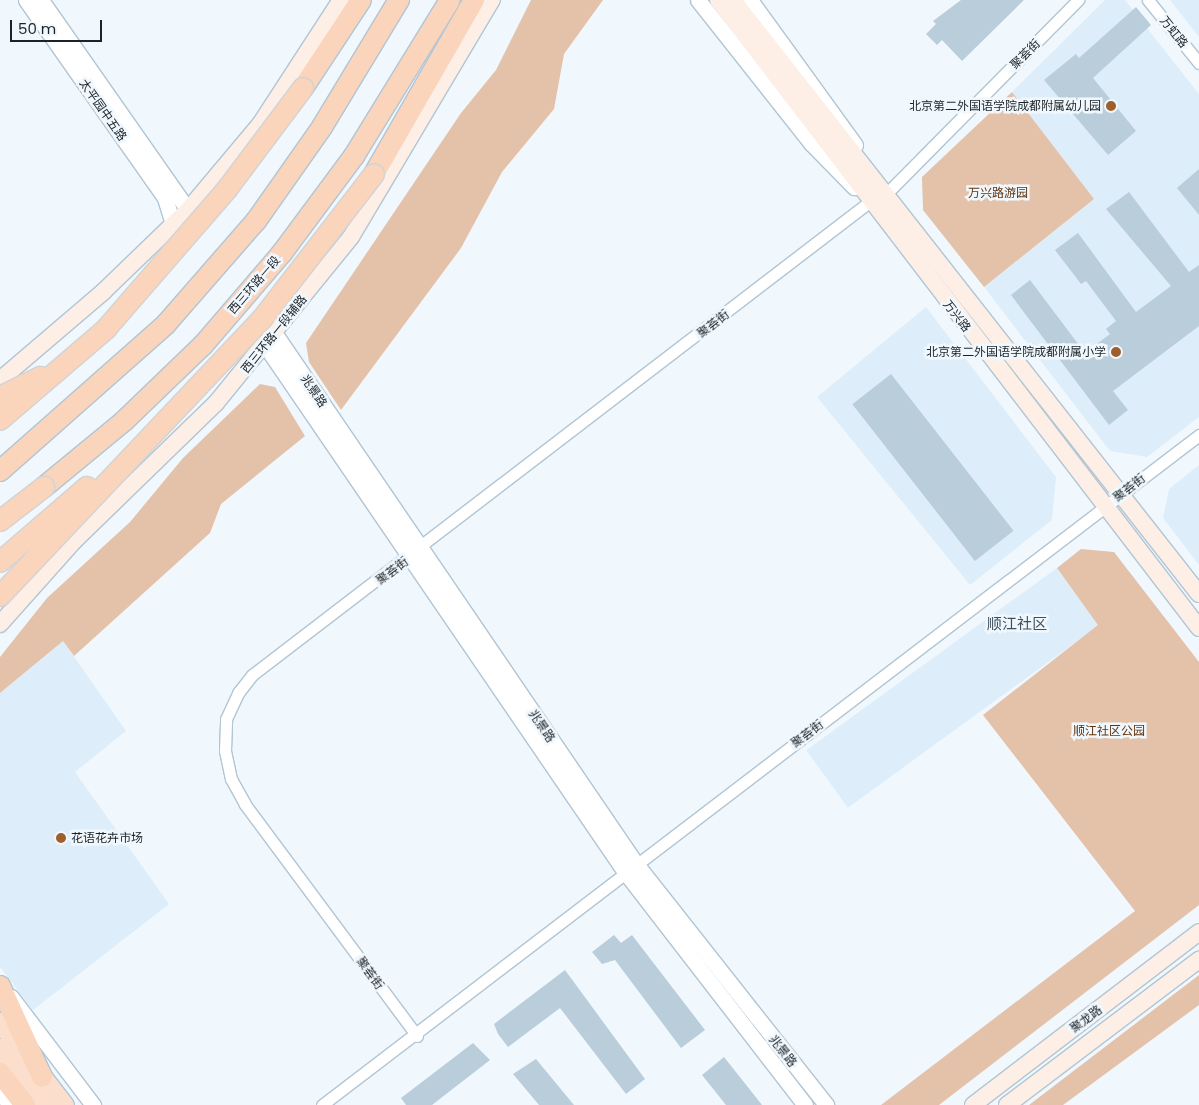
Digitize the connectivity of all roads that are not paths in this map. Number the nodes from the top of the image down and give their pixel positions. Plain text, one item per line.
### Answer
1 (26, 0) edge
2 (41, 0) edge
3 (341, 0) edge
4 (361, 0) edge
5 (399, 0) edge
6 (450, 0) edge
7 (474, 0) edge
8 (492, 0) edge
9 (698, 0) edge
10 (718, 0) edge
11 (1078, 0) edge
12 (1148, 0) edge
13 (738, 6) edge
14 (1199, 63) edge
15 (887, 192) junction
16 (869, 202) junction
17 (188, 210) junction
18 (173, 224) junction
19 (270, 339) junction
20 (84, 349) junction
21 (0, 380) edge
22 (0, 397) edge
23 (0, 420) edge
24 (154, 432) junction
25 (1199, 434) edge
26 (7, 465) edge
27 (1122, 494) junction
28 (1104, 507) junction
29 (0, 521) edge
30 (422, 549) junction
31 (409, 558) junction
32 (0, 562) edge
33 (1199, 594) edge
34 (0, 596) edge
35 (0, 624) edge
36 (1199, 628) edge
37 (631, 868) junction
38 (1199, 932) edge
39 (1199, 960) edge
40 (0, 982) edge
41 (0, 986) edge
42 (0, 1022) edge
43 (417, 1036) junction
44 (0, 1048) edge
45 (0, 1073) edge
46 (42, 1076) junction
47 (0, 1092) edge
48 (10, 1105) edge
49 (25, 1105) edge
50 (43, 1105) edge
51 (64, 1105) edge
52 (93, 1105) edge
53 (322, 1105) edge
54 (805, 1105) edge
55 (826, 1105) edge
56 (973, 1105) edge
57 (1007, 1105) edge

1 - 18 street, 太平园中五路
2 - 17 street, 太平园中五路
3 - 17 main road
4 - 20 highway, bridge
5 - 26 highway
6 - 29 highway, 西三环路一段, bridge
7 - 24 highway, bridge
8 - 19 main road, 西三环路一段辅路
9 - 16 street
10 - 13 main road, 万兴路
11 - 15 street, 聚荟街
12 - 14 street, 万虹路
13 - 15 main road
13 - 16 main road, 万兴路
15 - 27 main road
16 - 28 main road, 万兴路
16 - 30 street, 聚荟街
17 - 18 main road
18 - 21 main road
19 - 30 street, 兆景路
19 - 31 street, 兆景路
19 - 35 main road, 西三环路一段辅路
20 - 22 highway, bridge
20 - 23 highway, bridge
24 - 32 highway, bridge
24 - 34 highway, bridge
25 - 27 street, 聚荟街
27 - 28 street, 聚荟街
27 - 33 main road
28 - 36 main road, 万兴路
28 - 37 street, 聚荟街
30 - 31 street, 聚荟街
30 - 37 street, 兆景路
31 - 37 street, 兆景路
31 - 43 street, 聚荟街
37 - 43 street, 聚荟街
37 - 54 street, 兆景路
37 - 55 street, 兆景路
38 - 56 main road, 聚龙路
39 - 57 main road, 聚龙路
40 - 52 street
41 - 46 highway
42 - 46 main road
43 - 53 street, 聚荟街
44 - 50 main road
45 - 49 highway
46 - 51 main road
47 - 48 street

